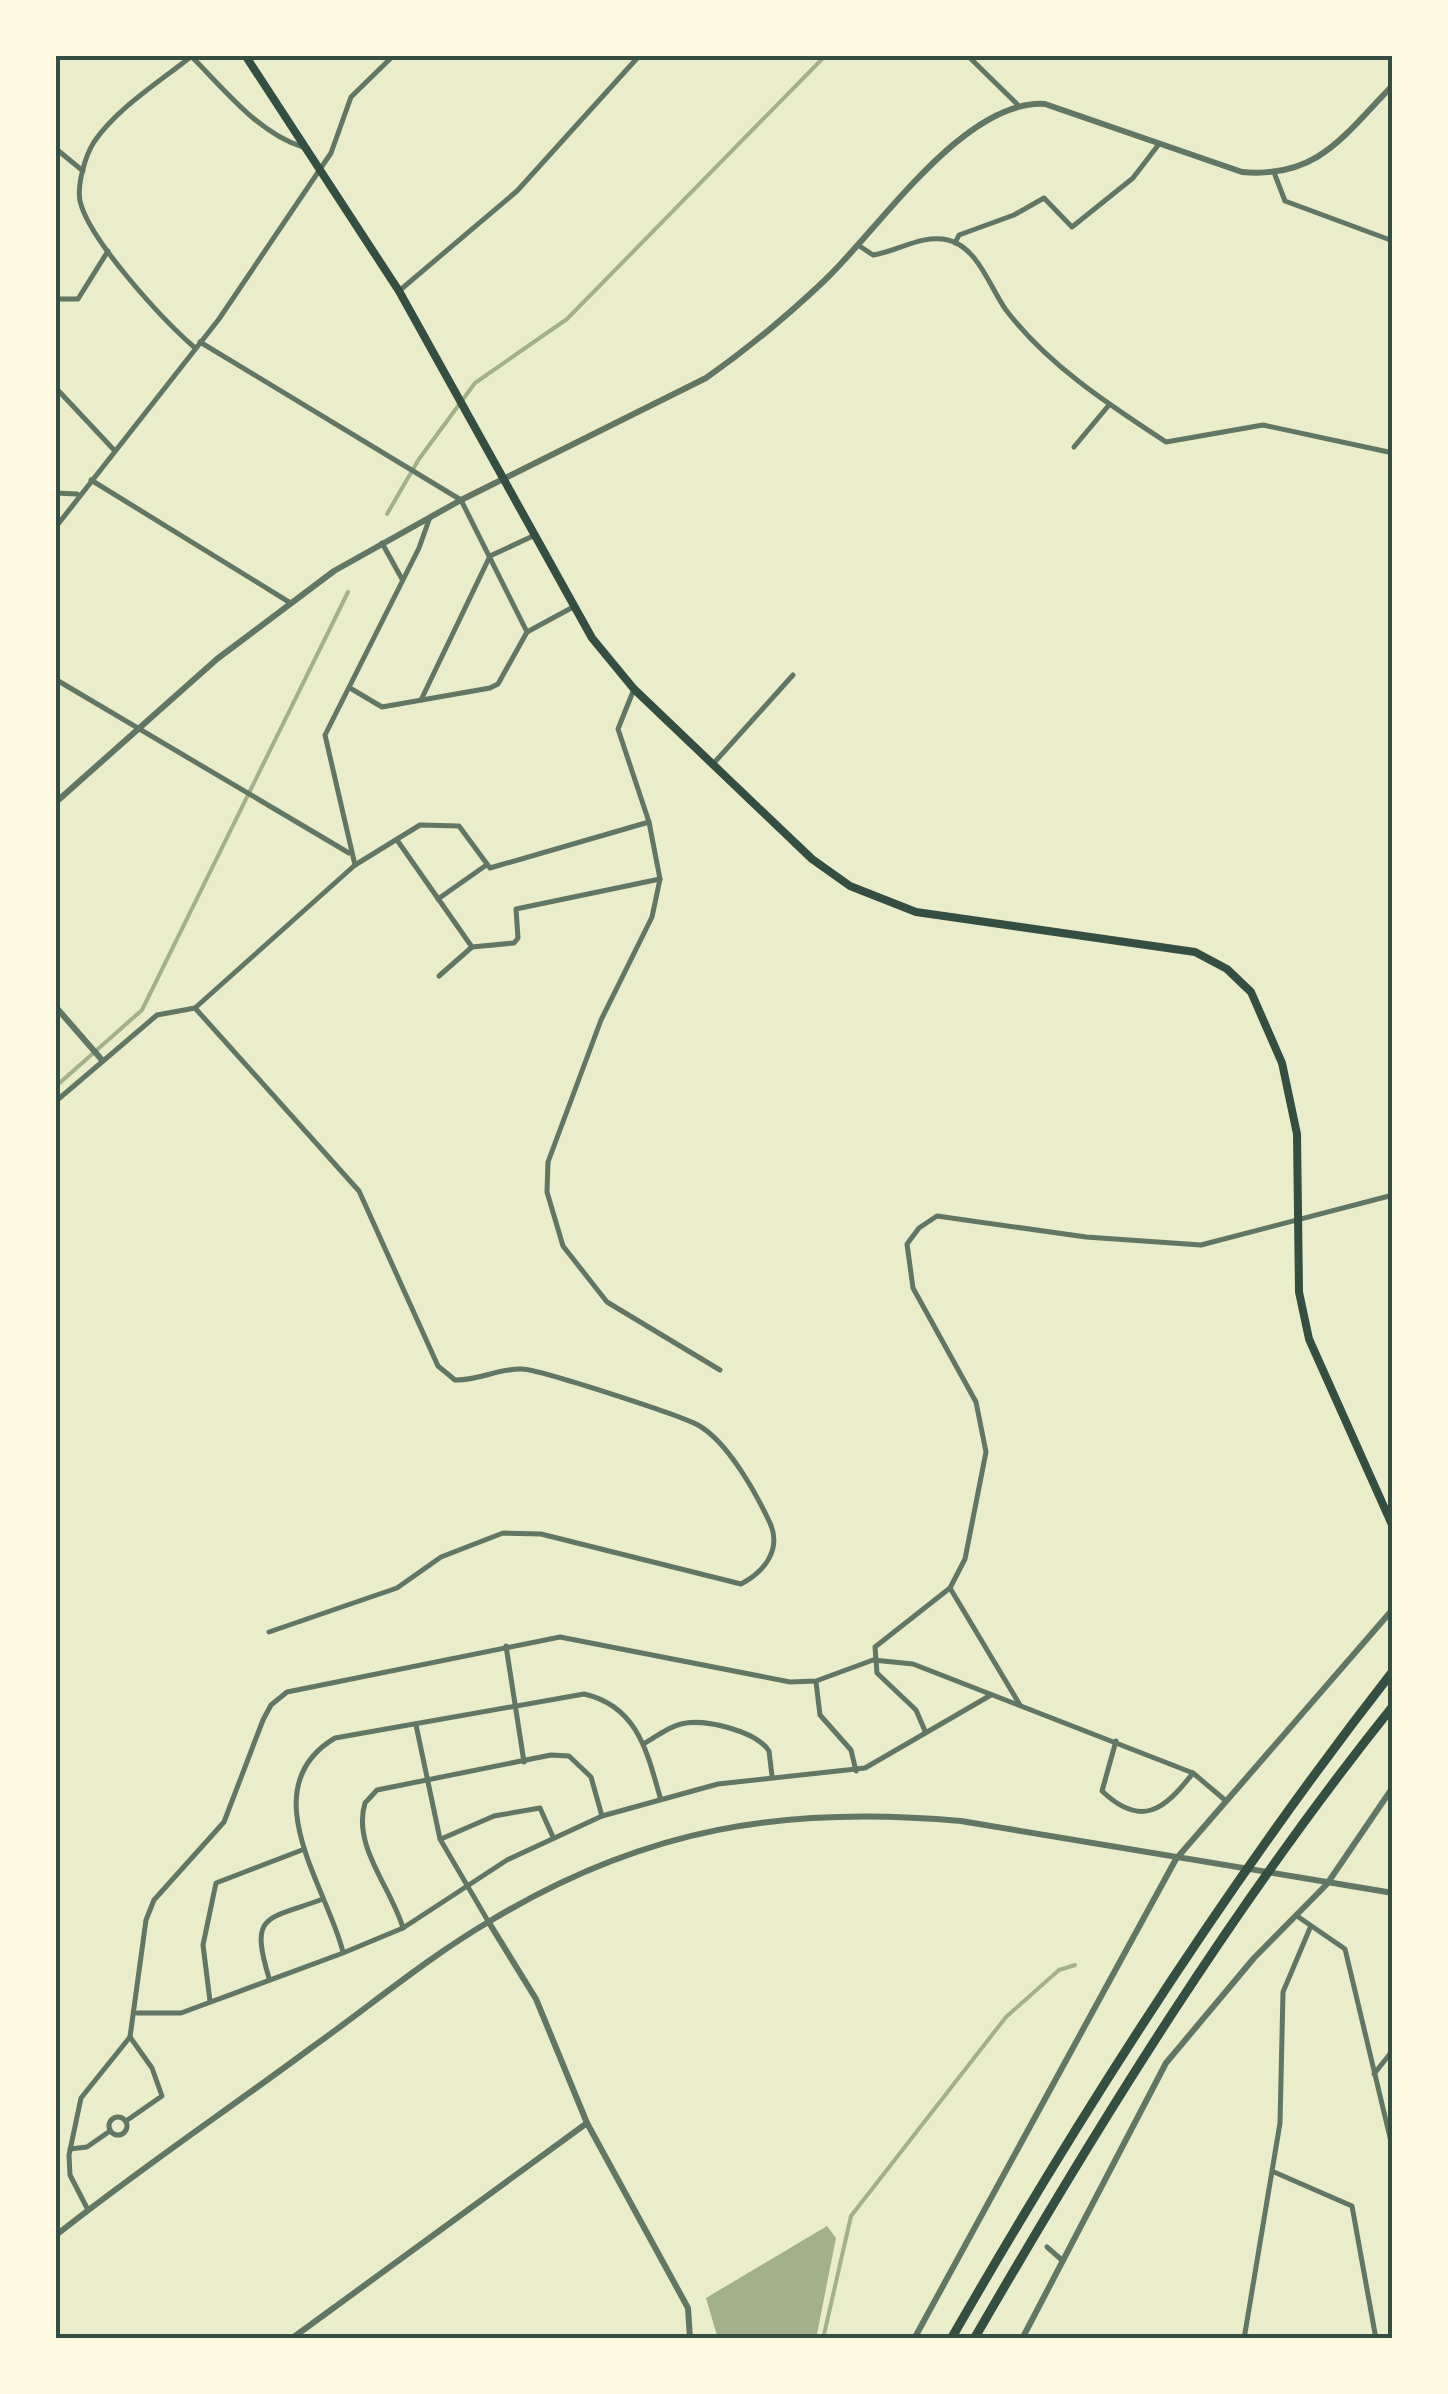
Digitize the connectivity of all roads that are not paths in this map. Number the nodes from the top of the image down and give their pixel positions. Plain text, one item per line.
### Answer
1 (192, 55) edge
2 (244, 55) edge
3 (394, 55) edge
4 (640, 55) edge
5 (967, 55) edge
6 (1393, 85) edge
7 (1017, 104) junction
8 (1158, 144) junction
9 (55, 148) edge
10 (308, 149) junction
11 (318, 166) junction
12 (83, 172) junction
13 (1275, 175) junction
14 (1393, 241) edge
15 (955, 244) junction
16 (858, 245) junction
17 (108, 251) junction
18 (398, 291) junction
19 (55, 300) edge
20 (197, 344) junction
21 (55, 386) edge
22 (1109, 405) junction
23 (1074, 447) dead end
24 (115, 451) junction
25 (1393, 453) edge
26 (91, 480) junction
27 (508, 480) junction
28 (55, 493) edge
29 (78, 494) junction
30 (461, 500) junction
31 (430, 516) junction
32 (55, 528) edge
33 (536, 534) junction
34 (382, 542) junction
35 (490, 556) junction
36 (402, 579) junction
37 (288, 602) junction
38 (574, 606) junction
39 (527, 632) junction
40 (792, 675) dead end
41 (55, 679) edge
42 (350, 688) junction
43 (634, 689) junction
44 (421, 700) junction
45 (138, 728) junction
46 (713, 764) junction
47 (55, 803) edge
48 (649, 822) junction
49 (397, 840) junction
50 (350, 854) junction
51 (355, 865) junction
52 (485, 866) junction
53 (660, 879) junction
54 (438, 898) junction
55 (472, 947) junction
56 (439, 976) dead end
57 (55, 1006) edge
58 (195, 1008) junction
59 (102, 1060) junction
60 (55, 1102) edge
61 (1393, 1196) edge
62 (1297, 1218) junction
63 (720, 1370) dead end
64 (1393, 1526) edge
65 (950, 1588) junction
66 (1393, 1608) edge
67 (269, 1632) dead end
68 (506, 1646) junction
69 (873, 1660) junction
70 (1393, 1671) edge
71 (816, 1681) junction
72 (992, 1694) junction
73 (1020, 1705) junction
74 (1393, 1706) edge
75 (516, 1707) junction
76 (416, 1726) junction
77 (925, 1731) junction
78 (1116, 1740) junction
79 (644, 1744) junction
80 (524, 1762) junction
81 (856, 1771) junction
82 (1194, 1773) junction
83 (772, 1776) junction
84 (425, 1782) junction
85 (1393, 1787) edge
86 (660, 1797) junction
87 (1225, 1800) junction
88 (602, 1816) junction
89 (552, 1837) junction
90 (440, 1840) junction
91 (302, 1850) junction
92 (1176, 1859) junction
93 (1327, 1884) junction
94 (465, 1887) junction
95 (1393, 1893) edge
96 (324, 1899) junction
97 (1296, 1916) junction
98 (488, 1921) junction
99 (403, 1928) junction
100 (1310, 1928) junction
101 (343, 1953) junction
102 (269, 1978) junction
103 (210, 2001) junction
104 (136, 2012) junction
105 (130, 2037) junction
106 (1393, 2050) edge
107 (1374, 2074) junction
108 (1383, 2110) junction
109 (1393, 2114) edge
110 (126, 2121) junction
111 (587, 2122) junction
112 (110, 2130) junction
113 (70, 2149) junction
114 (1393, 2150) edge
115 (1274, 2172) junction
116 (88, 2210) junction
117 (55, 2236) edge
118 (1047, 2248) dead end
119 (1063, 2261) junction
120 (55, 2332) edge
121 (60, 2339) edge
122 (290, 2339) edge
123 (690, 2339) edge
124 (914, 2339) edge
125 (951, 2339) edge
126 (974, 2339) edge
127 (1022, 2339) edge
128 (1244, 2339) edge
129 (1376, 2339) edge

1 - 10 street
1 - 12 street
2 - 10 main road
3 - 11 street
4 - 18 street
5 - 7 street
6 - 13 street
7 - 8 street
7 - 16 street
8 - 13 street
8 - 15 street
9 - 12 street
10 - 11 main road
11 - 18 main road
11 - 20 street
12 - 17 street
13 - 14 street
15 - 16 street
15 - 22 street
16 - 27 street
17 - 19 street
17 - 20 street
18 - 27 main road
20 - 24 street
20 - 30 street
21 - 24 street
22 - 23 street
22 - 25 street
24 - 26 street
26 - 29 street
26 - 37 street
27 - 30 street
27 - 33 main road
28 - 29 street
29 - 32 street
30 - 31 street
30 - 35 street
31 - 34 street
31 - 36 street
33 - 35 street
33 - 38 main road
34 - 36 street
34 - 37 street
35 - 39 street
35 - 44 street
36 - 42 street
37 - 45 street
38 - 39 street
38 - 43 main road
39 - 44 street
40 - 46 street
41 - 45 street
42 - 44 street
42 - 50 street
43 - 46 main road
43 - 48 street
45 - 47 street
45 - 50 street
46 - 62 main road
48 - 52 street
48 - 53 street
49 - 51 street
49 - 52 street
49 - 54 street
50 - 51 street
51 - 58 street
52 - 54 street
53 - 55 street
53 - 63 street
54 - 55 street
55 - 56 street
57 - 59 street
58 - 59 street
58 - 67 street
59 - 60 street
61 - 62 street
62 - 64 main road
62 - 65 street
65 - 69 street
65 - 73 street
66 - 87 street
68 - 71 street
68 - 75 street
68 - 104 street
69 - 71 street
69 - 72 street
69 - 77 street
70 - 125 highway
71 - 81 street
72 - 73 street
72 - 77 street
73 - 78 street
74 - 126 highway
75 - 76 street
75 - 79 street
75 - 80 street
76 - 84 street
76 - 91 street
77 - 81 street
78 - 82 street
78 - 82 street
79 - 83 street
79 - 86 street
80 - 84 street
80 - 88 street
81 - 83 street
82 - 87 street
83 - 86 street
84 - 90 street
84 - 99 street
85 - 93 street
86 - 88 street
87 - 92 street
88 - 89 street
89 - 90 street
89 - 94 street
90 - 94 street
91 - 96 street
91 - 103 street
92 - 93 street
92 - 98 street
92 - 124 street
93 - 95 street
93 - 97 street
94 - 98 street
94 - 99 street
96 - 101 street
96 - 102 street
97 - 100 street
97 - 119 street
98 - 111 street
98 - 116 street
99 - 101 street
100 - 107 street
100 - 115 street
101 - 102 street
102 - 103 street
103 - 104 street
104 - 105 street
105 - 110 street
105 - 113 street
106 - 107 street
107 - 108 street
108 - 109 street
108 - 114 street
110 - 112 street
110 - 112 street
111 - 122 street
111 - 123 street
112 - 113 street
113 - 116 street
115 - 128 street
115 - 129 street
116 - 117 street
118 - 119 street
119 - 127 street
120 - 121 street

